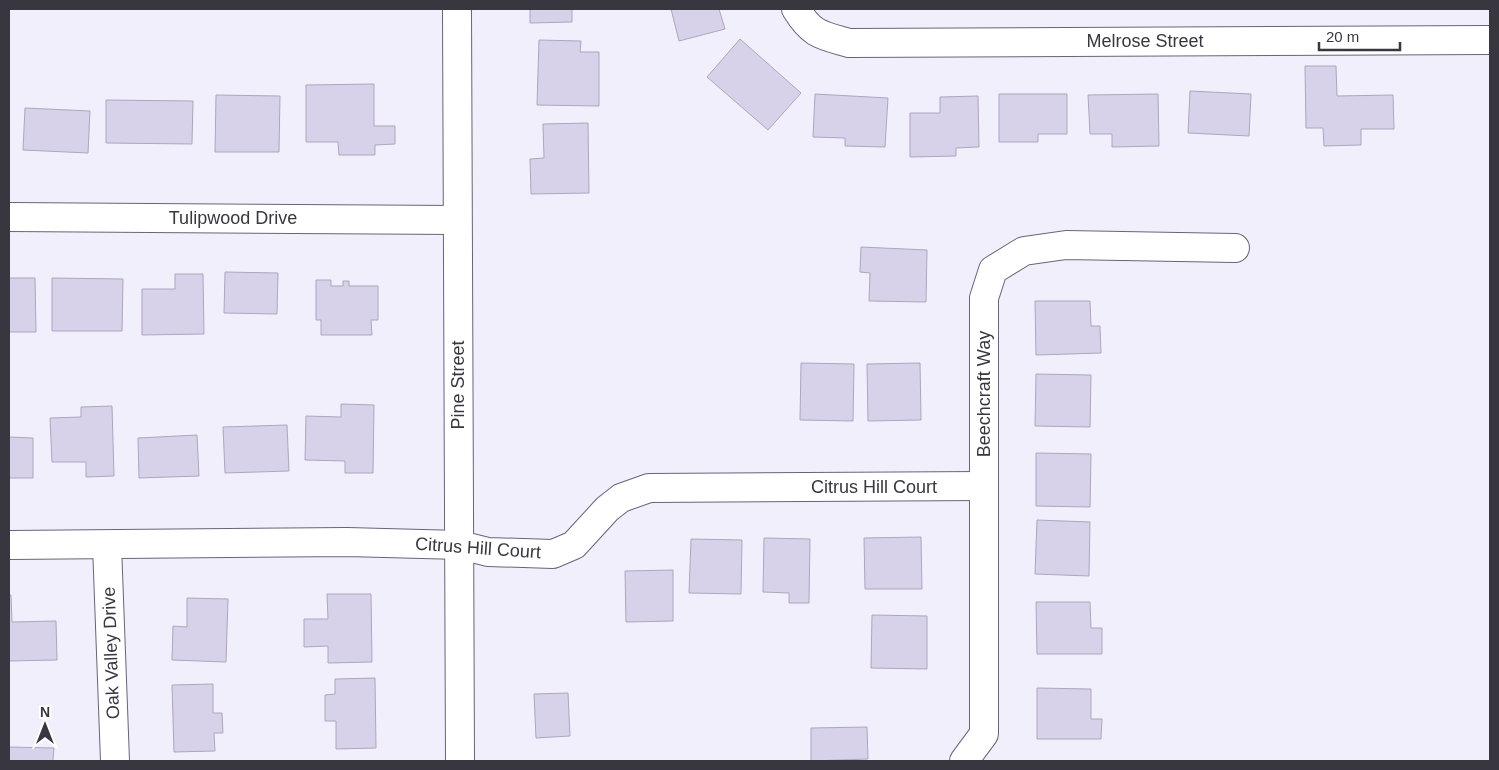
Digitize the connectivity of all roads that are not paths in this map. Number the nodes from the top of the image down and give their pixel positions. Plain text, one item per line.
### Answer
1 (457, 9) edge
2 (800, 16) edge
3 (1490, 40) edge
4 (9, 217) edge
5 (457, 220) junction
6 (1235, 248) dead end
7 (984, 486) junction
8 (9, 545) edge
9 (107, 545) junction
10 (460, 545) junction
11 (115, 761) edge
12 (460, 761) edge
13 (964, 761) edge

1 - 5 street, Pine Street
2 - 3 street, Melrose Street
4 - 5 street, Tulipwood Drive
5 - 10 street, Pine Street
6 - 7 street, Beechcraft Way
7 - 10 street, Citrus Hill Court
7 - 13 street, Beechcraft Way
8 - 9 street, Citrus Hill Court
9 - 10 street, Citrus Hill Court
9 - 11 street, Oak Valley Drive
10 - 12 street, Pine Street

